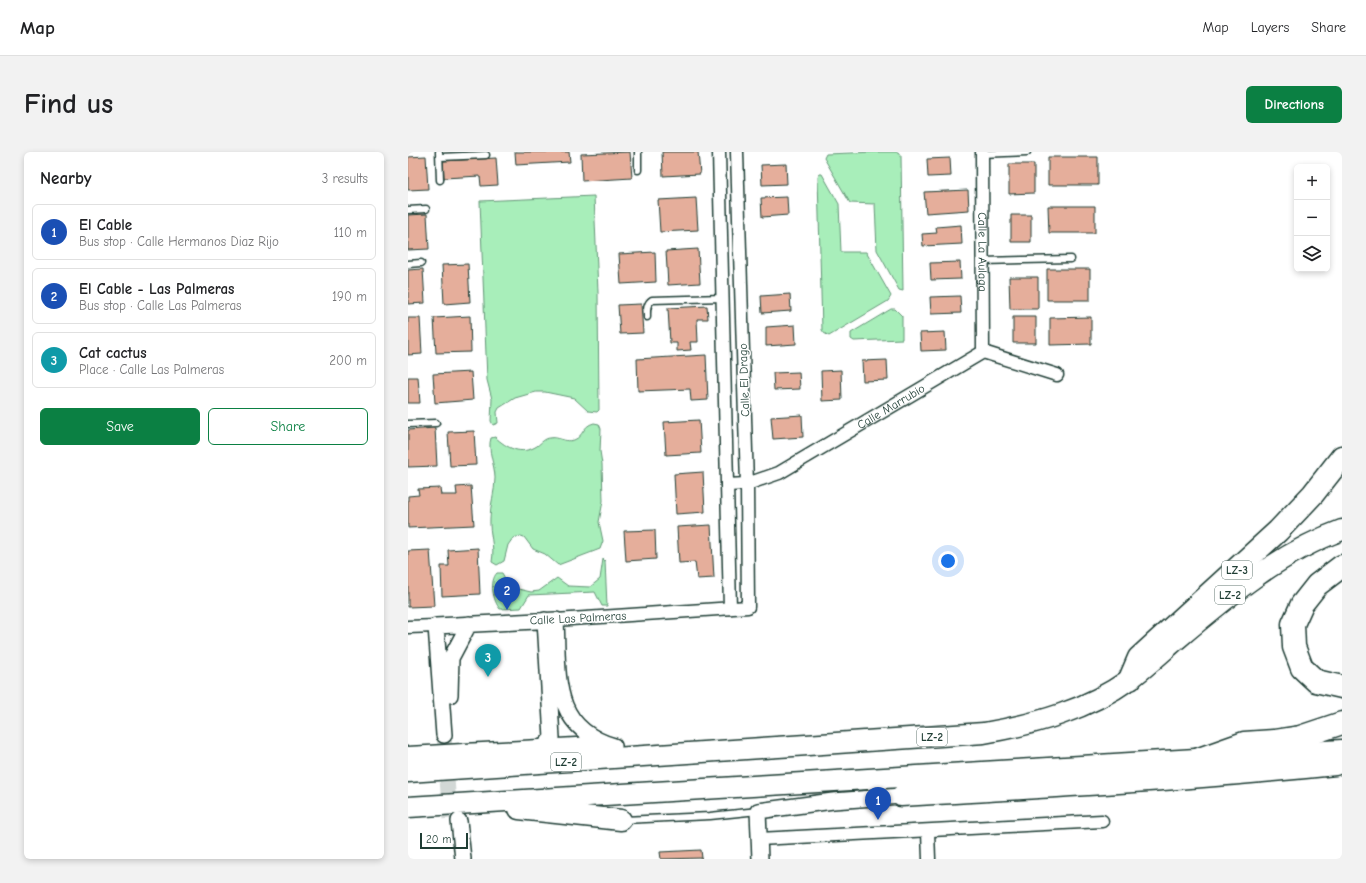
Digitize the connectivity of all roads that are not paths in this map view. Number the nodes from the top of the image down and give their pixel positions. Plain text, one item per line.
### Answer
1 (638, 152) edge
2 (719, 152) edge
3 (737, 152) edge
4 (1027, 152) edge
5 (982, 153) edge
6 (439, 154) edge
7 (486, 155) dead end
8 (638, 170) dead end
9 (440, 180) dead end
10 (426, 209) dead end
11 (408, 210) edge
12 (1071, 259) dead end
13 (983, 261) junction
14 (421, 263) dead end
15 (408, 264) edge
16 (723, 298) junction
17 (647, 317) dead end
18 (984, 352) junction
19 (1057, 375) dead end
20 (436, 422) dead end
21 (408, 424) edge
22 (1342, 457) edge
23 (747, 484) junction
24 (727, 485) junction
25 (1342, 530) edge
26 (1342, 566) edge
27 (748, 607) joint
28 (730, 608) junction
29 (550, 620) junction
30 (469, 624) junction
31 (436, 626) junction
32 (408, 627) edge
33 (1130, 679) junction
34 (1342, 688) edge
35 (1342, 723) edge
36 (614, 746) junction
37 (542, 749) junction
38 (1342, 750) edge
39 (724, 751) junction
40 (408, 756) edge
41 (1199, 759) junction
42 (1342, 762) edge
43 (408, 772) edge
44 (901, 796) joint
45 (467, 803) junction
46 (408, 807) edge
47 (758, 810) junction
48 (620, 820) joint
49 (1102, 821) dead end
50 (928, 832) junction
51 (759, 840) junction
52 (452, 859) edge
53 (463, 859) edge
54 (760, 859) edge
55 (929, 859) edge

1 - 8 lane
2 - 16 street, Calle El Drago
3 - 23 street, Calle El Drago
4 - 5 lane
5 - 13 street, Calle La Aulaga
6 - 7 lane
6 - 9 lane
10 - 11 lane
12 - 13 lane
13 - 18 street, Calle La Aulaga
14 - 15 lane
16 - 17 lane
16 - 24 street, Calle El Drago
18 - 19 street
18 - 23 street, Calle Marrubio
20 - 21 lane
22 - 33 highway, LZ-3
23 - 24 street, Calle Marrubio
23 - 27 street, Calle El Drago
24 - 28 street, Calle El Drago
25 - 33 highway, LZ-2
26 - 34 highway
27 - 28 street, Calle Las Palmeras
28 - 29 street, Calle Las Palmeras
29 - 30 street, Calle Las Palmeras
29 - 36 street
29 - 37 street
30 - 31 street, Calle Las Palmeras
30 - 31 street
31 - 32 street, Calle Las Palmeras
33 - 39 highway, LZ-2
35 - 41 highway
36 - 37 highway
36 - 39 highway
37 - 40 highway
38 - 41 highway
39 - 43 highway, LZ-2
41 - 45 highway
42 - 44 highway
44 - 47 street
45 - 46 highway
45 - 48 highway
47 - 48 lane
47 - 51 street
49 - 50 street
50 - 51 street
50 - 55 street
51 - 54 street
52 - 53 street

